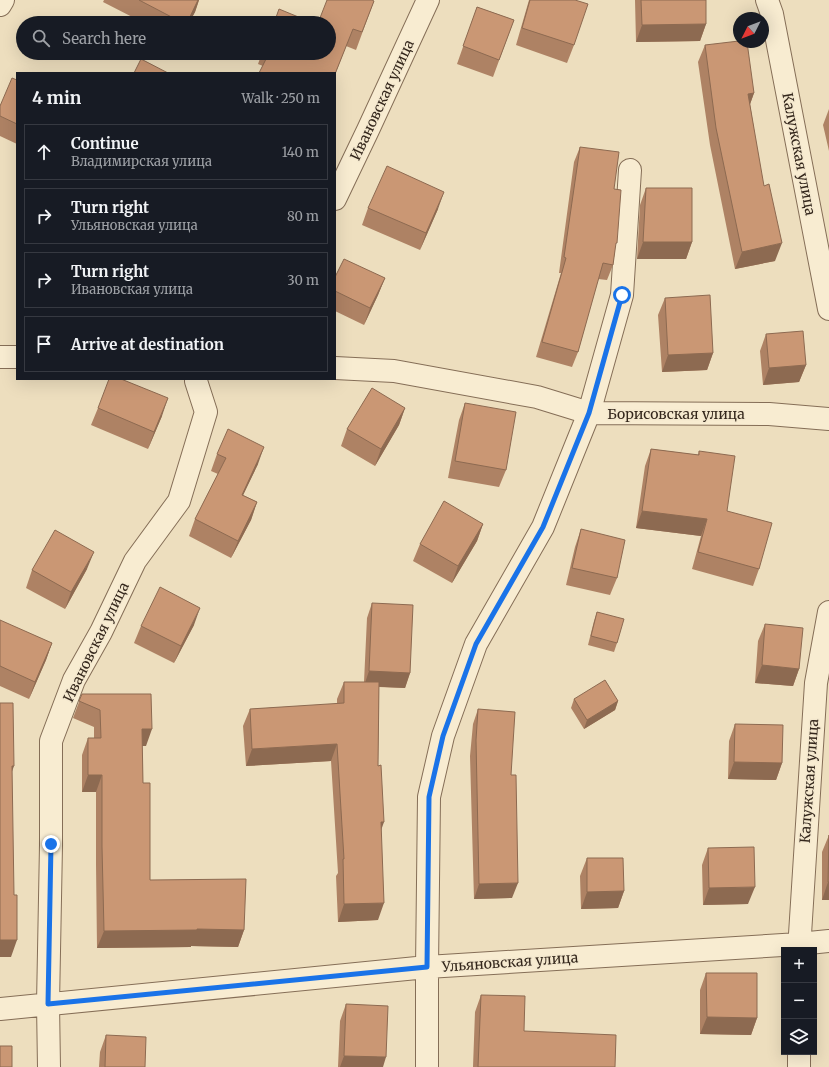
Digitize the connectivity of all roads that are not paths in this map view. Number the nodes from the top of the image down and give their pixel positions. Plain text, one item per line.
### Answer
1 (3, 0) edge
2 (428, 0) edge
3 (767, 0) edge
4 (0, 5) edge
5 (630, 170) dead end
6 (336, 197) edge
7 (829, 309) edge
8 (0, 357) edge
9 (16, 357) edge
10 (336, 368) edge
11 (197, 380) edge
12 (589, 413) junction
13 (829, 418) edge
14 (829, 612) edge
15 (829, 941) edge
16 (799, 947) edge
17 (781, 948) edge
18 (427, 967) junction
19 (48, 1004) junction
20 (0, 1009) edge
21 (799, 1055) edge
22 (49, 1067) edge
23 (428, 1067) edge
24 (799, 1067) edge

1 - 4 street
2 - 6 street, Ивановская улица
3 - 7 street, Калужская улица
5 - 12 street
8 - 9 street
10 - 12 street, Борисовская улица
11 - 19 street, Ивановская улица
12 - 13 street, Борисовская улица
12 - 18 street
14 - 16 street, Калужская улица
15 - 16 street, Ульяновская улица
17 - 18 street, Ульяновская улица
18 - 19 street, Ульяновская улица
18 - 23 street
19 - 20 street, Ульяновская улица
19 - 22 street, Ивановская улица
21 - 24 street

